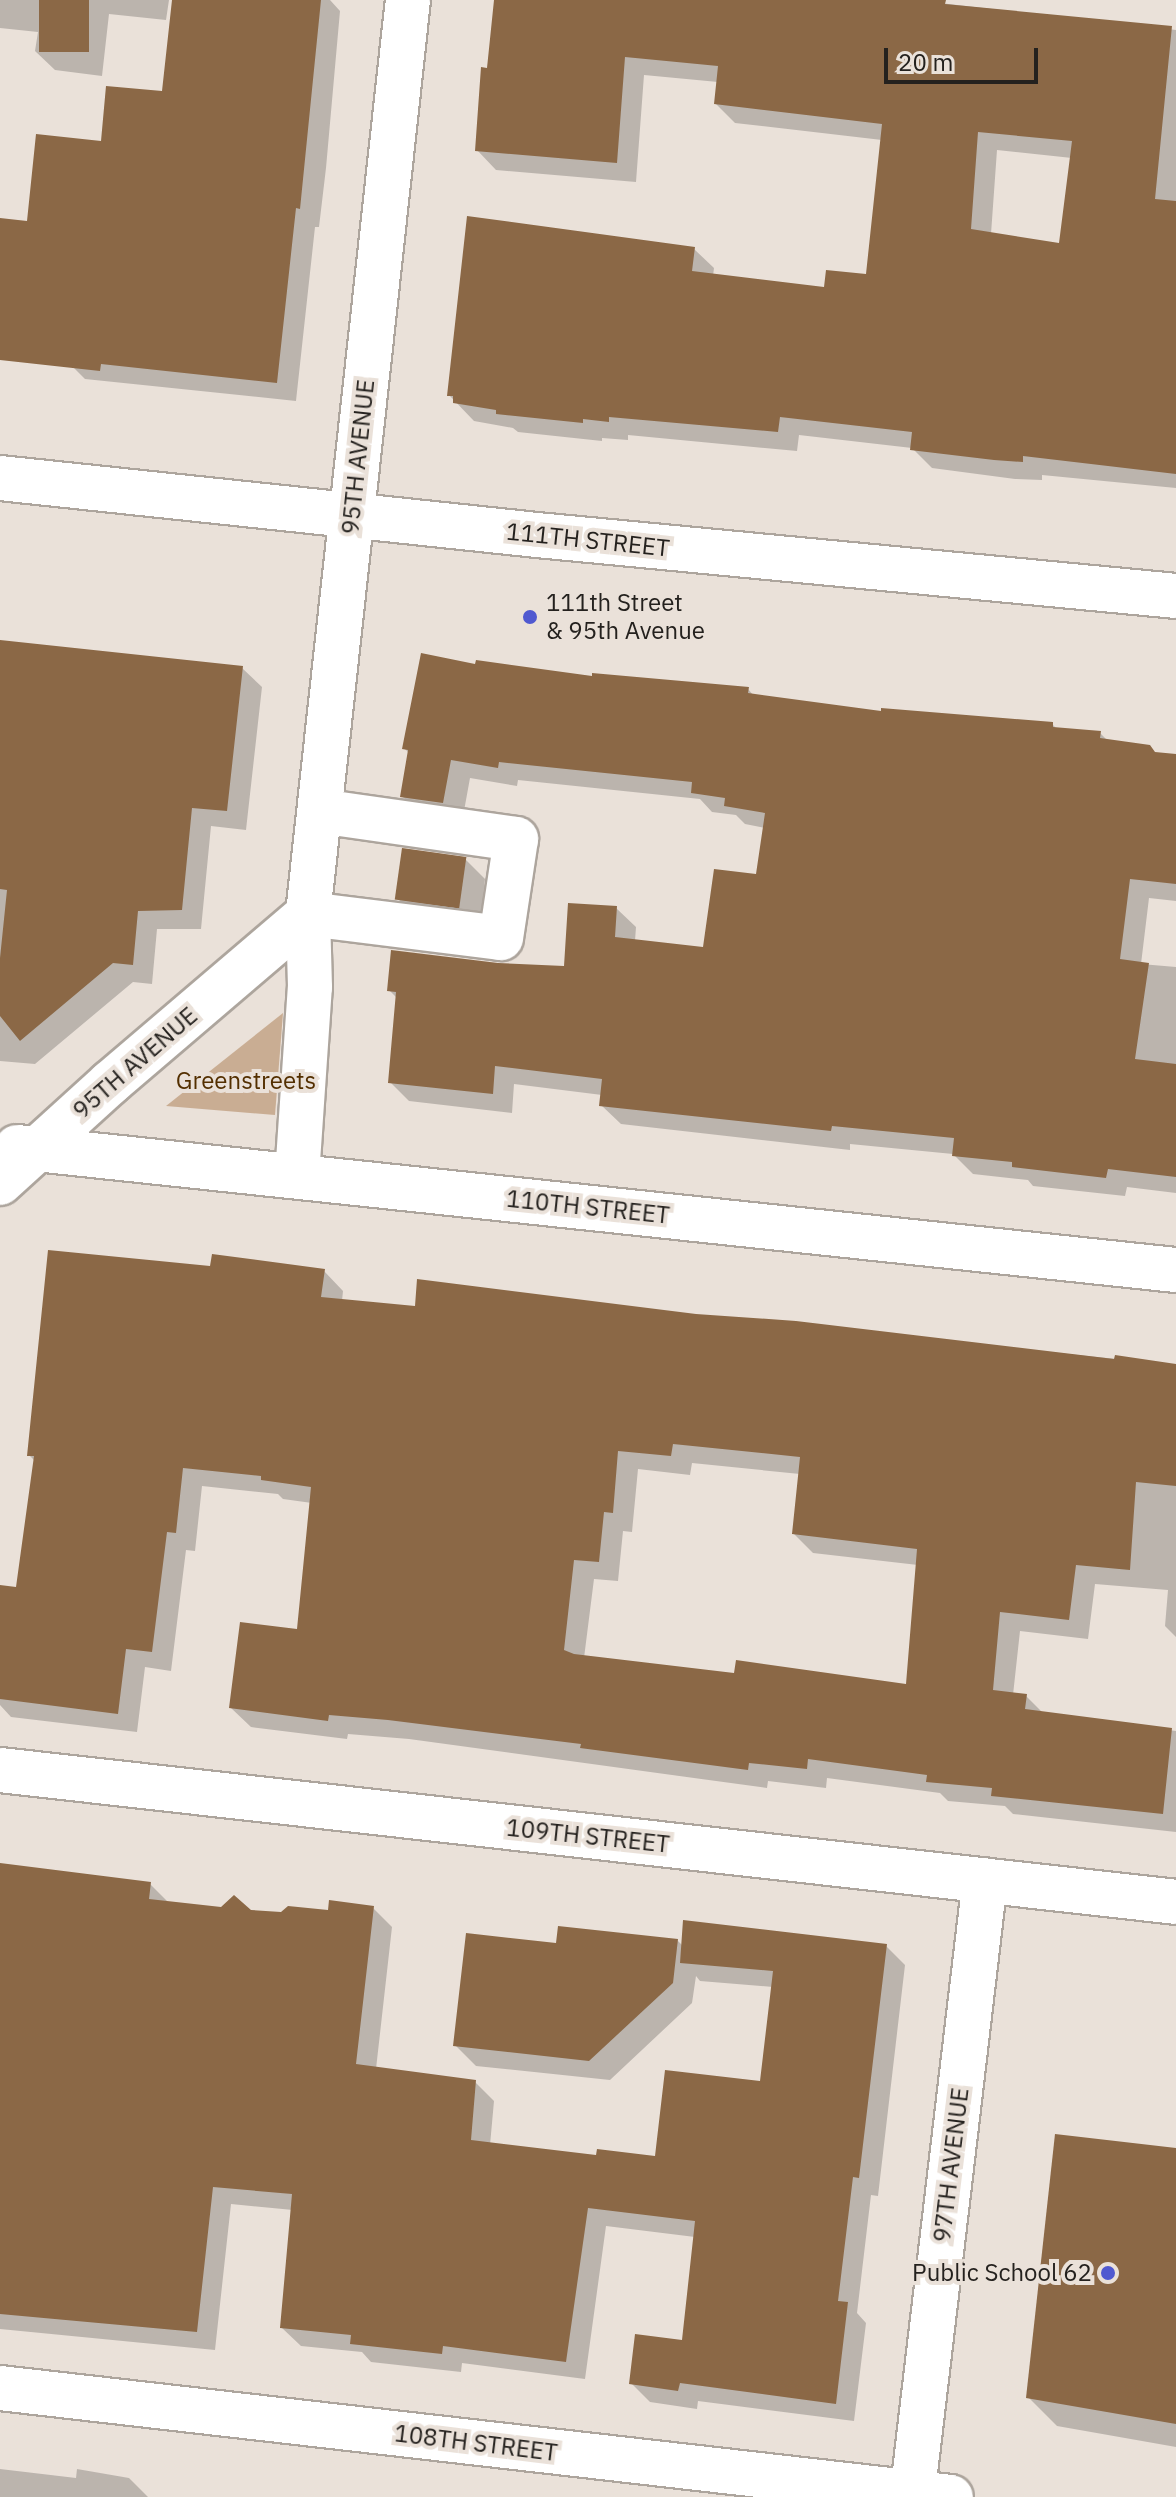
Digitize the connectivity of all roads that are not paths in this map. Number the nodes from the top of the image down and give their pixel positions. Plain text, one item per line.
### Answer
1 (408, 0) edge
2 (0, 478) edge
3 (352, 516) junction
4 (1176, 596) edge
5 (320, 811) junction
6 (308, 914) junction
7 (18, 1147) edge
8 (297, 1176) junction
9 (0, 1183) edge
10 (1176, 1270) edge
11 (0, 1770) edge
12 (985, 1880) junction
13 (1176, 1902) edge
14 (0, 2388) edge
15 (925, 2496) edge

1 - 3 street, 95TH AVENUE
2 - 3 street, 111TH STREET
3 - 4 street, 111TH STREET
3 - 5 street, 95TH AVENUE
5 - 6 street, 95TH AVENUE
5 - 6 street
6 - 7 street, 95TH AVENUE
6 - 8 street, 95TH AVENUE
7 - 8 street, 110TH STREET
7 - 9 street, 95TH AVENUE
8 - 10 street, 110TH STREET
11 - 12 street, 109TH STREET
12 - 13 street, 109TH STREET
12 - 15 street, 97TH AVENUE
14 - 15 street, 108TH STREET

